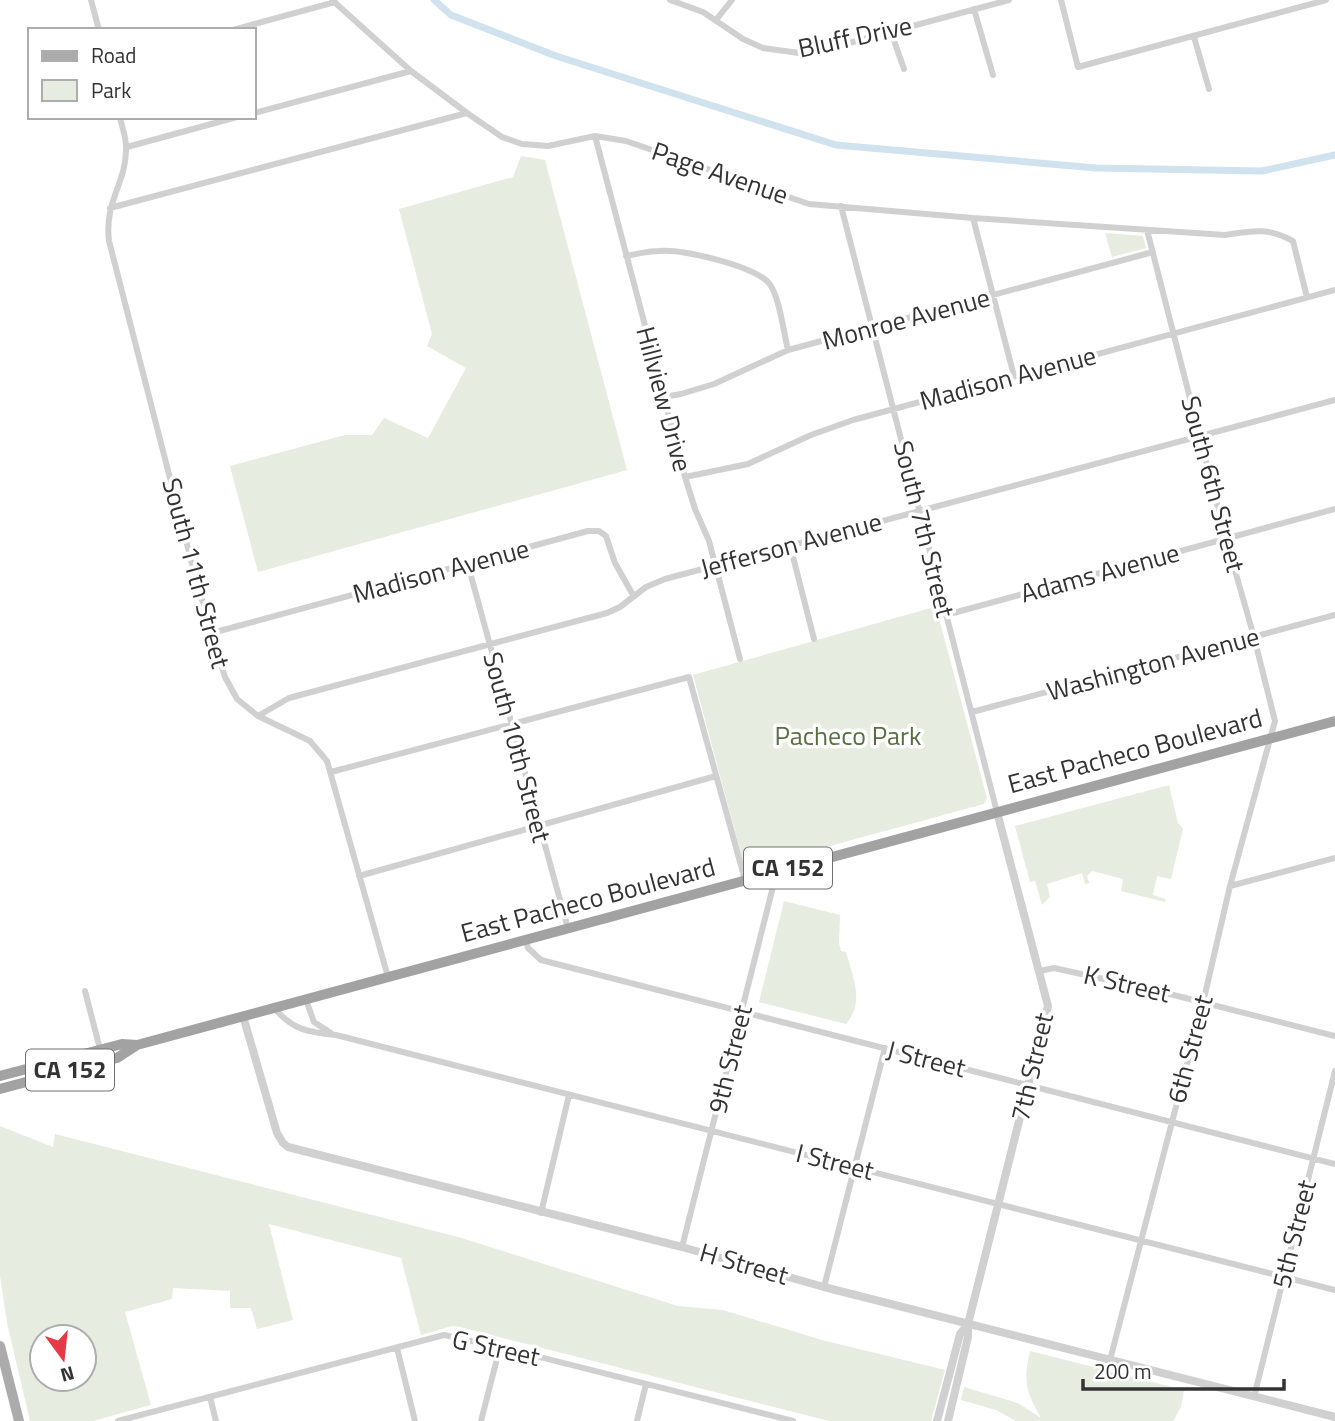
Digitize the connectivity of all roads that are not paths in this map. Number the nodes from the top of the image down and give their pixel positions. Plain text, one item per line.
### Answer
1 (91, 0) edge
2 (670, 0) edge
3 (732, 0) edge
4 (1009, 0) edge
5 (1061, 0) edge
6 (1326, 0) edge
7 (334, 1) edge
8 (974, 9) junction
9 (716, 20) junction
10 (98, 28) edge
11 (240, 28) edge
12 (891, 32) junction
13 (1194, 37) junction
14 (904, 69) dead end
15 (411, 71) junction
16 (993, 75) dead end
17 (1209, 89) dead end
18 (256, 112) edge
19 (467, 113) junction
20 (120, 119) edge
21 (230, 119) edge
22 (595, 136) junction
23 (127, 147) junction
24 (841, 205) junction
25 (110, 208) junction
26 (973, 218) junction
27 (1147, 230) junction
28 (1153, 252) junction
29 (626, 256) junction
30 (1335, 290) edge
31 (993, 294) junction
32 (1307, 297) junction
33 (874, 328) junction
34 (1173, 333) junction
35 (788, 350) junction
36 (1014, 376) junction
37 (664, 397) junction
38 (1335, 400) edge
39 (894, 409) junction
40 (1200, 436) junction
41 (685, 477) junction
42 (1335, 509) edge
43 (920, 511) junction
44 (1226, 539) junction
45 (790, 545) junction
46 (468, 565) junction
47 (716, 565) junction
48 (633, 595) junction
49 (946, 615) junction
50 (1335, 615) edge
51 (212, 633) junction
52 (1254, 637) junction
53 (814, 639) dead end
54 (490, 645) junction
55 (740, 659) dead end
56 (972, 712) junction
57 (258, 716) junction
58 (1335, 721) edge
59 (511, 725) junction
60 (1271, 738) junction
61 (331, 772) junction
62 (716, 776) junction
63 (997, 812) junction
64 (538, 825) junction
65 (1335, 858) edge
66 (777, 871) junction
67 (359, 876) junction
68 (745, 880) junction
69 (1230, 886) junction
70 (568, 929) junction
71 (526, 941) junction
72 (1040, 971) junction
73 (388, 978) junction
74 (85, 991) dead end
75 (306, 1000) junction
76 (1203, 1003) junction
77 (274, 1008) junction
78 (741, 1012) junction
79 (243, 1016) junction
80 (336, 1035) junction
81 (1335, 1036) edge
82 (137, 1045) junction
83 (885, 1048) junction
84 (100, 1049) junction
85 (1335, 1071) edge
86 (53, 1074) junction
87 (0, 1076) edge
88 (1029, 1085) junction
89 (0, 1089) edge
90 (569, 1095) junction
91 (1171, 1122) junction
92 (712, 1131) junction
93 (1313, 1158) junction
94 (1335, 1164) edge
95 (856, 1167) junction
96 (999, 1203) junction
97 (541, 1213) junction
98 (1140, 1240) junction
99 (682, 1247) junction
100 (1283, 1277) junction
101 (824, 1287) junction
102 (1335, 1290) edge
103 (968, 1324) junction
104 (500, 1347) junction
105 (397, 1348) junction
106 (1, 1351) edge
107 (1110, 1360) junction
108 (646, 1384) junction
109 (210, 1397) junction
110 (1254, 1397) junction
111 (1335, 1417) edge
112 (19, 1421) edge
113 (118, 1421) edge
114 (216, 1421) edge
115 (415, 1421) edge
116 (481, 1421) edge
117 (637, 1421) edge
118 (790, 1421) edge
119 (937, 1421) edge
120 (948, 1421) edge

1 - 10 street
2 - 9 street, Bluff Drive
3 - 9 street
4 - 8 street, Bluff Drive
5 - 13 street
6 - 13 street
7 - 11 street
7 - 15 street, Page Avenue
8 - 12 street, Bluff Drive
8 - 16 street
9 - 12 street, Bluff Drive
12 - 14 street
13 - 17 street
15 - 18 street
15 - 19 street, Page Avenue
19 - 22 street, Page Avenue
19 - 25 street
20 - 23 street, South 11th Street
21 - 23 street
22 - 24 street, Page Avenue
22 - 29 street, Hillview Drive
23 - 25 street, South 11th Street
24 - 26 street, Page Avenue
24 - 33 street, South 7th Street
25 - 51 street, South 11th Street
26 - 27 street, Page Avenue
26 - 31 street
27 - 28 street, South 6th Street
27 - 32 street, Page Avenue
28 - 31 street, Monroe Avenue
28 - 34 street, South 6th Street
29 - 35 street
29 - 37 street, Hillview Drive
30 - 32 street, Madison Avenue
31 - 33 street, Monroe Avenue
31 - 36 street
32 - 34 street, Madison Avenue
33 - 35 street, Monroe Avenue
33 - 39 street, South 7th Street
34 - 36 street, Madison Avenue
34 - 40 street, South 6th Street
35 - 37 street, Monroe Avenue
36 - 39 street, Madison Avenue
37 - 41 street, Hillview Drive
38 - 40 street, Jefferson Avenue
39 - 41 street, Madison Avenue
39 - 43 street, South 7th Street
40 - 43 street, Jefferson Avenue
40 - 44 street, South 6th Street
41 - 47 street, Hillview Drive
42 - 44 street, Adams Avenue
43 - 45 street, Jefferson Avenue
43 - 49 street, South 7th Street
44 - 49 street, Adams Avenue
44 - 52 street, South 6th Street
45 - 47 street, Jefferson Avenue
45 - 53 street
46 - 48 street, Madison Avenue
46 - 51 street, Madison Avenue
46 - 54 street, South 10th Street
47 - 48 street, Jefferson Avenue
47 - 55 street, Hillview Drive
48 - 54 street, Jefferson Avenue
49 - 56 street, South 7th Street
50 - 52 street, Washington Avenue
51 - 57 street, South 11th Street
52 - 56 street, Washington Avenue
52 - 60 street, South 6th Street
54 - 57 street, Jefferson Avenue
54 - 59 street, South 10th Street
56 - 63 street, South 7th Street
57 - 61 street, South 11th Street
58 - 60 highway, East Pacheco Boulevard / CA 152
59 - 61 street
59 - 62 street
59 - 64 street, South 10th Street
60 - 63 highway, East Pacheco Boulevard / CA 152
60 - 69 street, 6th Street
61 - 67 street, South 11th Street
62 - 64 street
62 - 68 street
63 - 66 highway, East Pacheco Boulevard / CA 152
63 - 72 street, 7th Street
64 - 67 street
64 - 70 street, South 10th Street
65 - 69 street
66 - 68 highway, East Pacheco Boulevard / CA 152
66 - 78 street, 9th Street
67 - 73 street, South 11th Street
68 - 70 highway, East Pacheco Boulevard / CA 152
69 - 76 street, 6th Street
70 - 71 highway, East Pacheco Boulevard / CA 152
71 - 73 highway, East Pacheco Boulevard / CA 152
71 - 78 street, J Street
72 - 76 street, K Street
72 - 88 street, 7th Street
73 - 75 highway, East Pacheco Boulevard / CA 152
74 - 84 street
75 - 77 highway, East Pacheco Boulevard / CA 152
75 - 80 street, I Street
76 - 81 street, K Street
76 - 91 street, 6th Street
77 - 79 highway, East Pacheco Boulevard / CA 152
77 - 80 street, I Street
78 - 83 street, J Street
78 - 92 street, 9th Street
79 - 82 highway, East Pacheco Boulevard / CA 152
79 - 97 street, H Street
80 - 90 street, I Street
82 - 84 highway, East Pacheco Boulevard / CA 152
82 - 86 highway, East Pacheco Boulevard / CA 152
83 - 88 street, J Street
83 - 95 street
84 - 86 highway
84 - 87 highway, East Pacheco Boulevard / CA 152
85 - 93 street, 5th Street
86 - 89 highway, East Pacheco Boulevard / CA 152
88 - 91 street, J Street
88 - 96 street, 7th Street
90 - 92 street, I Street
90 - 97 street
91 - 93 street, J Street
91 - 98 street, 6th Street
92 - 95 street, I Street
92 - 99 street, 9th Street
93 - 94 street, J Street
93 - 100 street, 5th Street
95 - 96 street, I Street
95 - 101 street
96 - 98 street, I Street
96 - 103 street, 7th Street
97 - 99 street, H Street
98 - 100 street, I Street
98 - 107 street, 6th Street
99 - 101 street, H Street
100 - 102 street, I Street
100 - 110 street, 5th Street
101 - 103 street, H Street
103 - 107 street, H Street
103 - 119 street, 7th Street
103 - 120 street, 7th Street
104 - 105 street, G Street
104 - 108 street, G Street
104 - 116 street
105 - 109 street, G Street
105 - 115 street
106 - 112 main road
107 - 110 street, H Street
108 - 117 street
108 - 118 street, G Street
109 - 113 street, G Street
109 - 114 street
110 - 111 street, H Street

